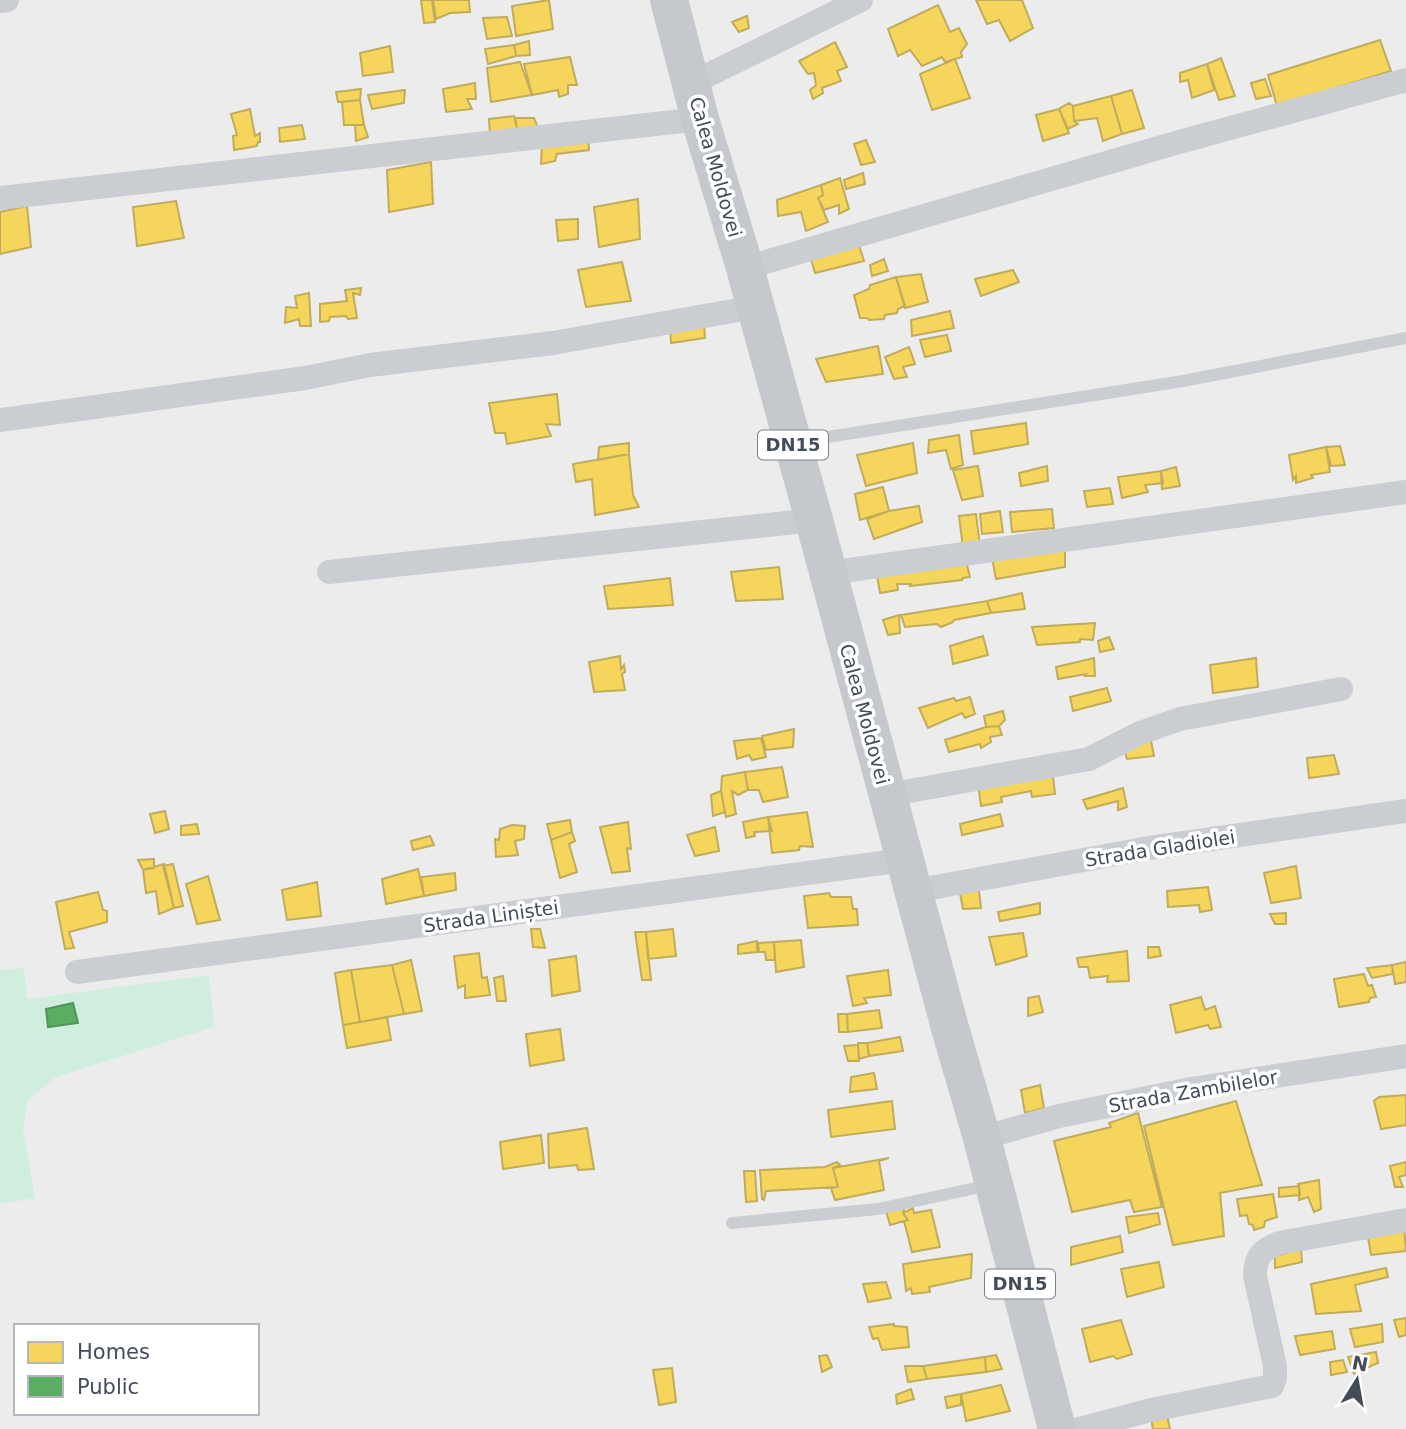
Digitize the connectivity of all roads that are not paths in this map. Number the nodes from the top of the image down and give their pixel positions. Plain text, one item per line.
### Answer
1 (7, 0) edge
2 (669, 0) edge
3 (861, 0) edge
4 (0, 1) edge
5 (1406, 80) edge
6 (696, 101) junction
7 (0, 198) edge
8 (745, 268) junction
9 (755, 307) junction
10 (1406, 338) edge
11 (0, 420) edge
12 (792, 442) junction
13 (1406, 492) edge
14 (814, 520) junction
15 (329, 572) dead end
16 (828, 573) junction
17 (1341, 689) dead end
18 (887, 795) junction
19 (1406, 811) edge
20 (909, 876) junction
21 (77, 972) dead end
22 (1406, 1056) edge
23 (982, 1138) junction
24 (994, 1184) junction
25 (1406, 1220) edge
26 (732, 1223) dead end
27 (1057, 1429) edge
28 (1079, 1429) edge

1 - 4 street
2 - 6 main road, Calea Moldovei / DN15
3 - 6 street
5 - 8 street
6 - 7 street
6 - 8 main road, Calea Moldovei / DN15
8 - 9 main road, Calea Moldovei / DN15
9 - 11 street
9 - 12 main road, Calea Moldovei / DN15
10 - 12 lane
12 - 14 main road, Calea Moldovei / DN15
13 - 16 street
14 - 15 street
14 - 16 main road, Calea Moldovei / DN15
16 - 18 main road, Calea Moldovei / DN15
17 - 18 street
18 - 20 main road, Calea Moldovei / DN15
19 - 20 street, Strada Gladiolei
20 - 21 street, Strada Liniștei
20 - 23 main road, Calea Moldovei / DN15
22 - 23 street, Strada Zambilelor
23 - 24 main road, Calea Moldovei / DN15
24 - 26 lane
24 - 27 main road, Calea Moldovei / DN15
25 - 28 street

